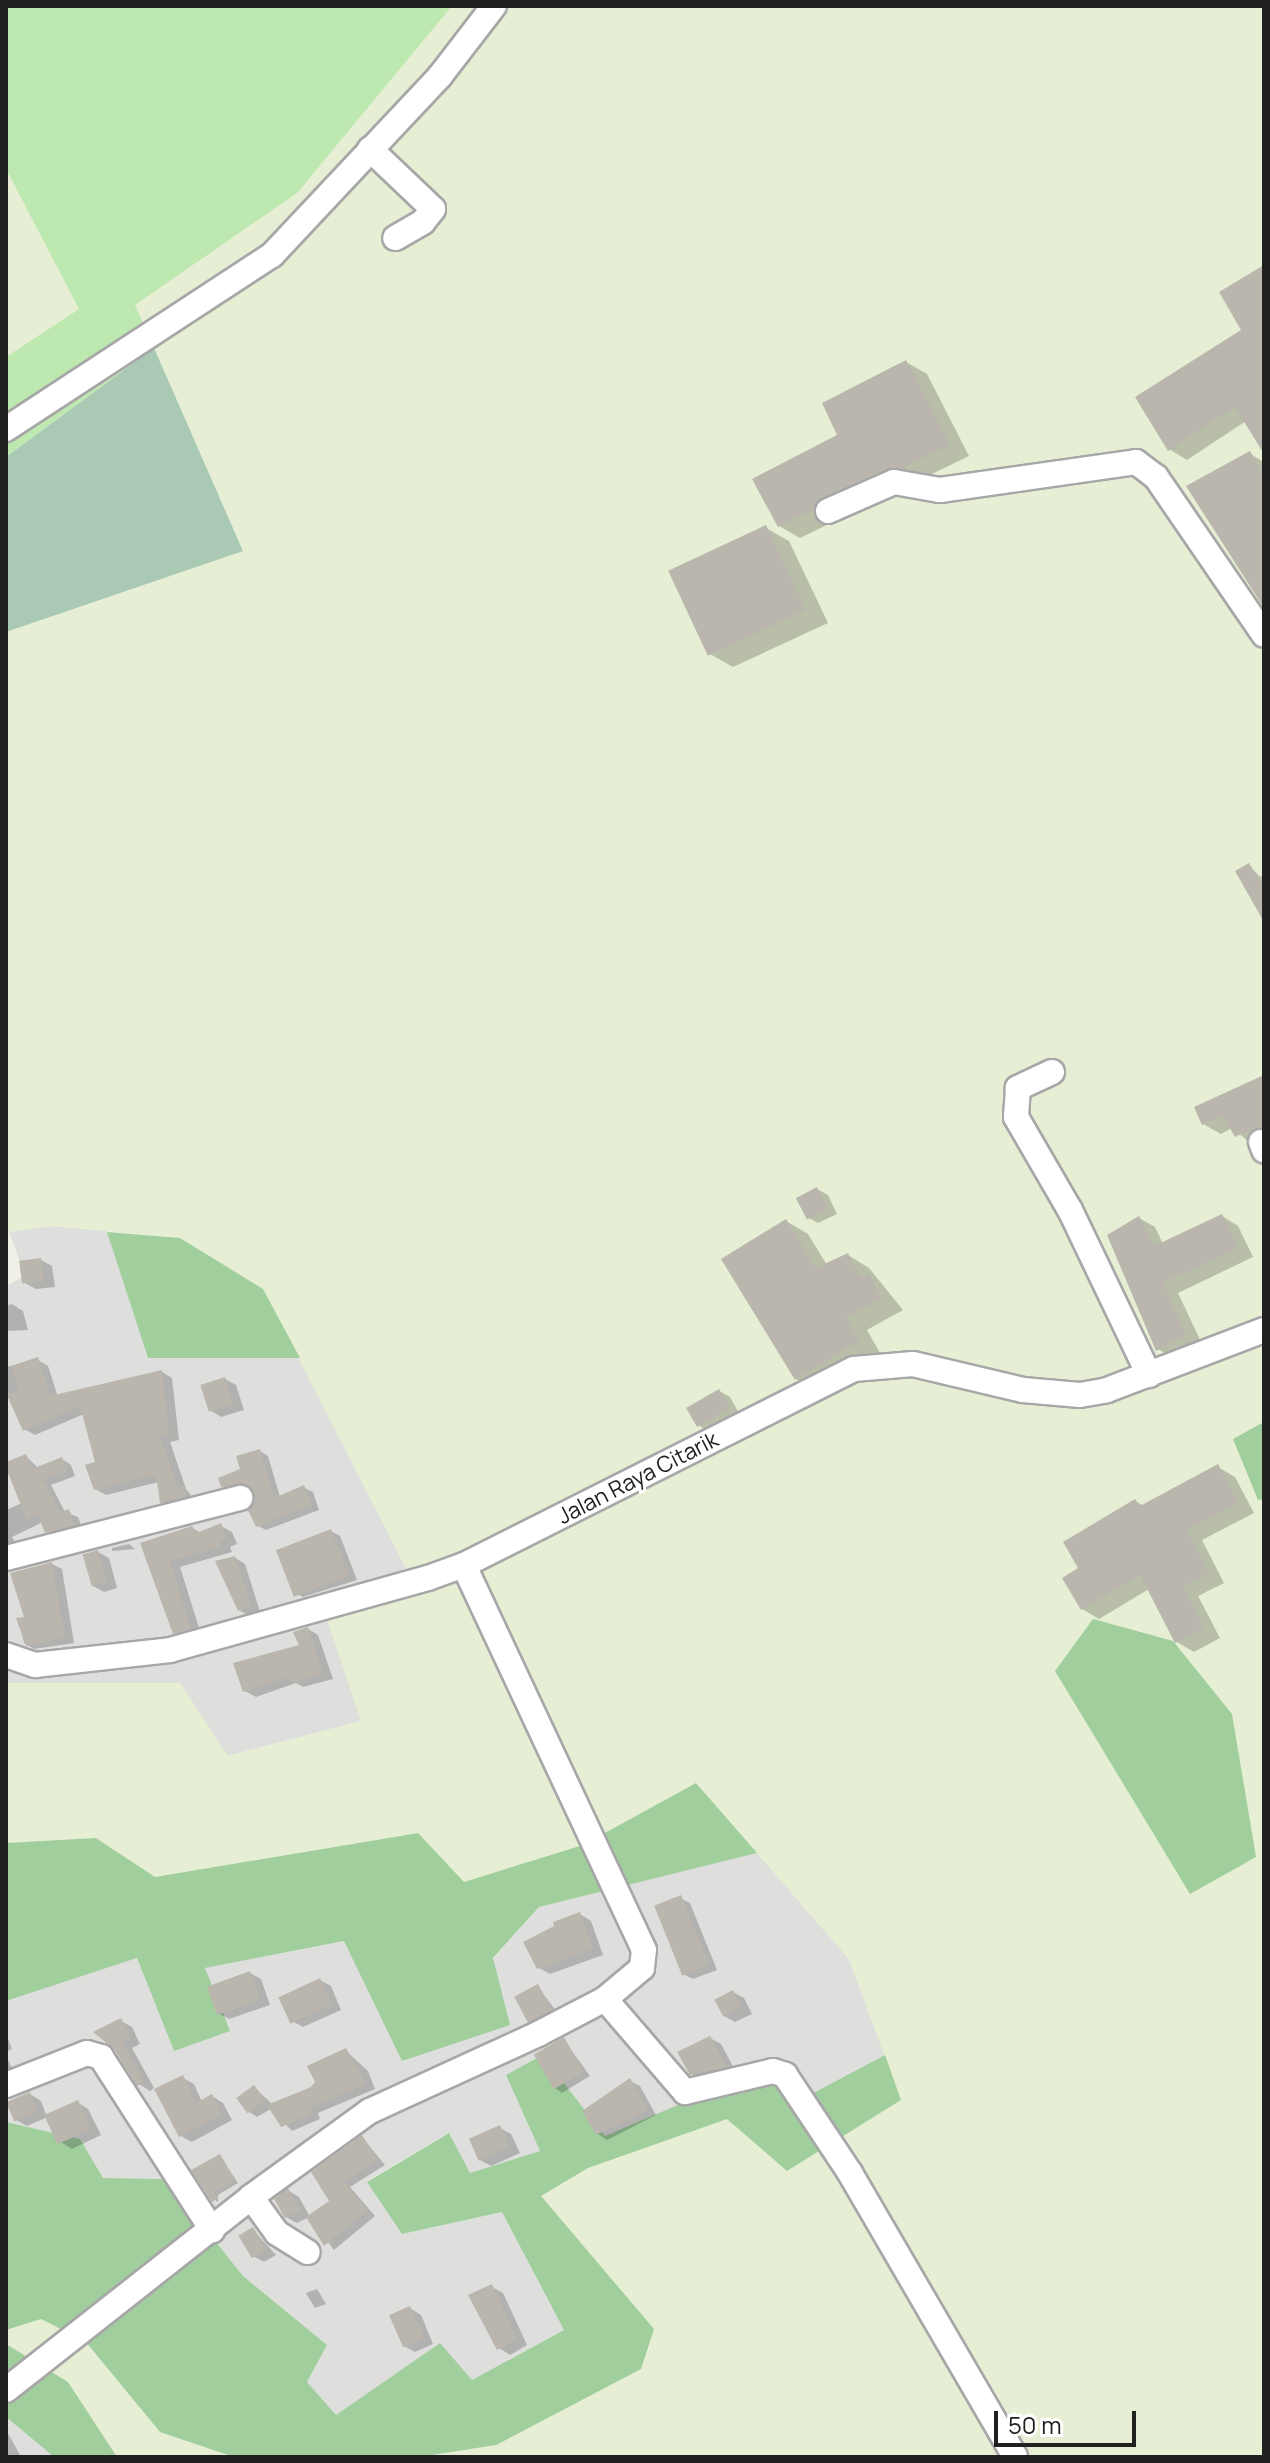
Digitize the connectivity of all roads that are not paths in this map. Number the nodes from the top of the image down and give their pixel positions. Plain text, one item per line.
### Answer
1 (494, 6) edge
2 (370, 149) junction
3 (395, 238) dead end
4 (6, 429) edge
5 (828, 511) dead end
6 (1264, 635) edge
7 (1052, 1072) dead end
8 (1264, 1330) edge
9 (1149, 1375) junction
10 (240, 1498) dead end
11 (6, 1558) edge
12 (464, 1565) junction
13 (6, 1655) edge
14 (605, 1999) junction
15 (6, 2085) edge
16 (251, 2197) junction
17 (212, 2230) junction
18 (308, 2252) dead end
19 (6, 2390) edge
20 (1015, 2457) edge

1 - 2 street
2 - 3 street
2 - 4 street
5 - 6 street
7 - 9 street
8 - 9 street, Jalan Raya Citarik
9 - 12 street, Jalan Raya Citarik
10 - 11 street
12 - 13 street, Jalan Raya Citarik
12 - 14 street
14 - 16 street
14 - 20 street
15 - 17 street
16 - 17 street
16 - 18 street
17 - 19 street

